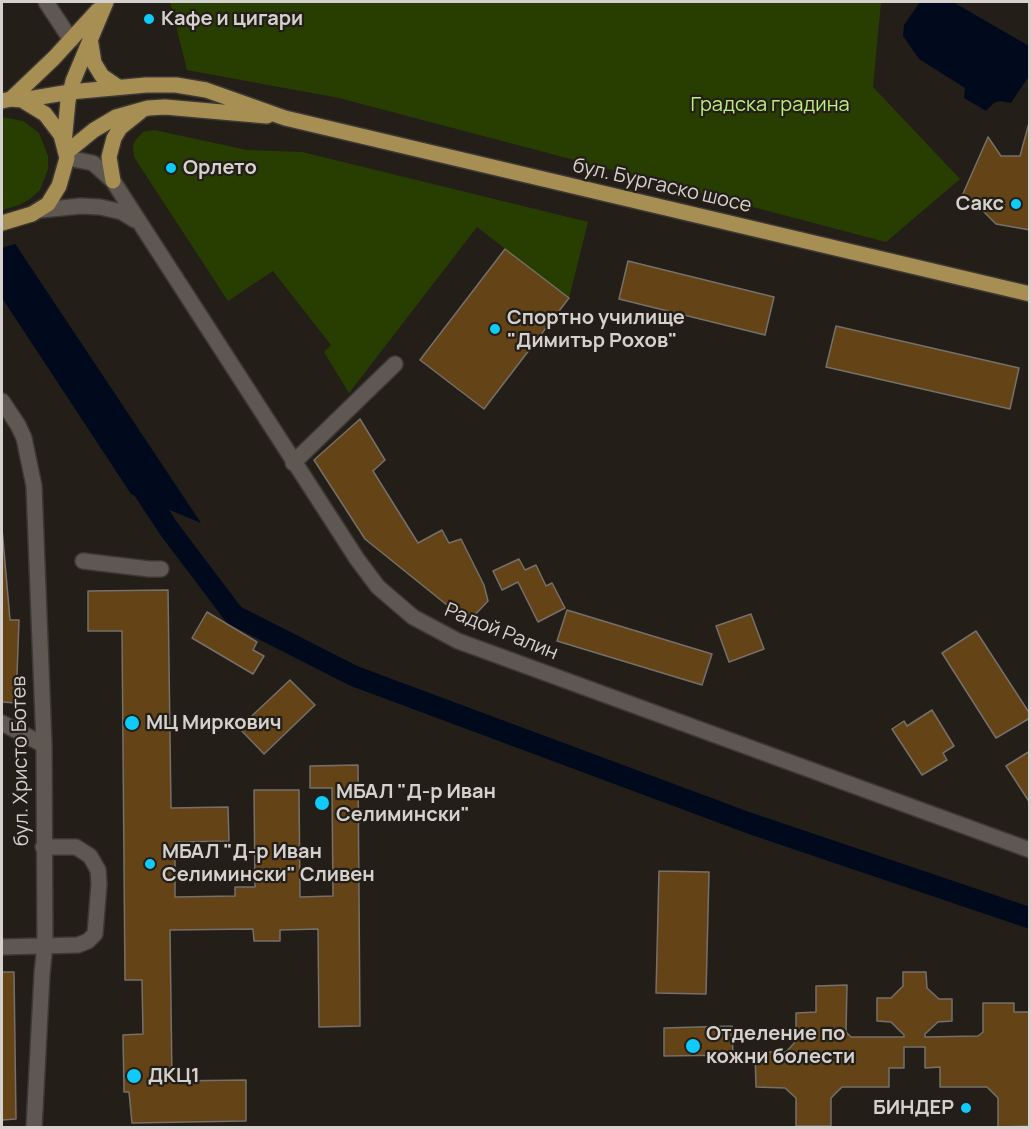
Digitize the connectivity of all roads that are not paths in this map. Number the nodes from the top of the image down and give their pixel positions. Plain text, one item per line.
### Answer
1 (46, 2) edge
2 (106, 2) edge
3 (90, 38) junction
4 (71, 40) junction
5 (118, 87) junction
6 (70, 92) junction
7 (8, 100) edge
8 (148, 108) junction
9 (285, 118) junction
10 (66, 151) junction
11 (113, 181) junction
12 (40, 210) junction
13 (5, 222) edge
14 (138, 222) junction
15 (1029, 294) edge
16 (395, 364) dead end
17 (2, 400) edge
18 (294, 464) junction
19 (83, 561) dead end
20 (162, 568) dead end
21 (2, 723) edge
22 (44, 745) junction
23 (43, 847) junction
24 (1029, 850) edge
25 (45, 945) junction
26 (2, 947) edge
27 (34, 1128) edge

1 - 4 street
2 - 3 main road
2 - 4 main road
3 - 5 main road
3 - 6 main road
4 - 7 main road
5 - 6 main road, бул. Бургаско шосе
5 - 9 main road, бул. Бургаско шосе
6 - 7 main road, бул. Бургаско шосе
6 - 10 main road
7 - 10 main road
8 - 9 main road, бул. Бургаско шосе
8 - 10 main road, бул. Бургаско шосе
8 - 11 main road
9 - 15 main road, бул. Бургаско шосе
10 - 11 street, Радой Ралин
10 - 12 main road
11 - 14 street, Радой Ралин
12 - 13 main road
12 - 14 street
14 - 18 street, Радой Ралин
16 - 18 street
17 - 22 street, бул. Христо Ботев
18 - 24 street, Радой Ралин
19 - 20 street
21 - 22 street
22 - 23 street, бул. Христо Ботев
23 - 25 street, бул. Христо Ботев
23 - 25 street
25 - 26 street
25 - 27 street, бул. Христо Ботев

